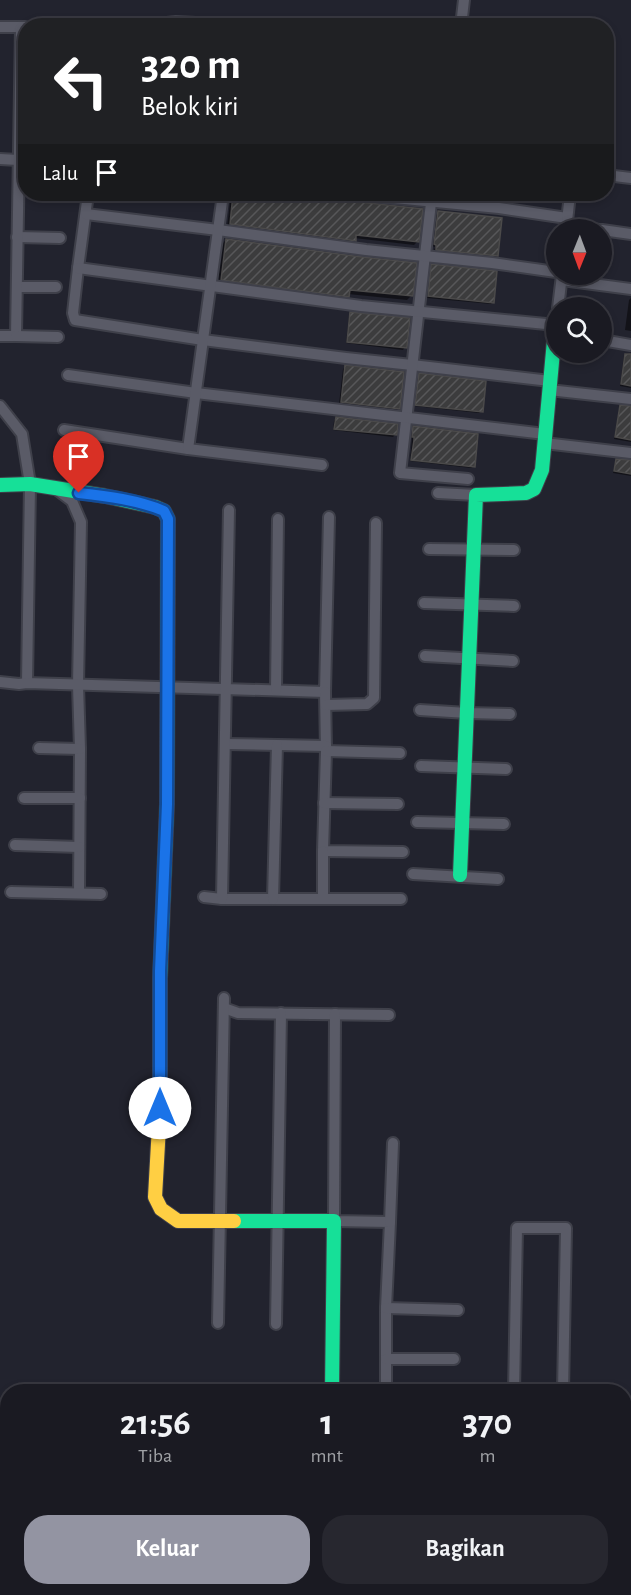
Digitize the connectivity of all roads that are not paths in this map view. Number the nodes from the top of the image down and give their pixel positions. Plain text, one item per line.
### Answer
1 (464, 0) edge
2 (462, 18) edge
3 (0, 27) edge
4 (18, 27) edge
5 (0, 159) edge
6 (18, 160) edge
7 (614, 176) edge
8 (631, 178) edge
9 (21, 201) edge
10 (87, 201) edge
11 (222, 201) edge
12 (432, 201) edge
13 (456, 201) edge
14 (569, 201) edge
15 (86, 214) junction
16 (546, 219) edge
17 (568, 219) edge
18 (218, 230) junction
19 (612, 232) edge
20 (631, 234) edge
21 (17, 237) junction
22 (60, 238) dead end
23 (425, 255) junction
24 (78, 268) junction
25 (546, 273) edge
26 (210, 285) junction
27 (606, 285) edge
28 (17, 287) junction
29 (56, 287) dead end
30 (631, 290) edge
31 (418, 311) junction
32 (546, 327) edge
33 (0, 336) edge
34 (16, 336) junction
35 (58, 337) dead end
36 (203, 340) junction
37 (612, 342) edge
38 (631, 345) edge
39 (552, 363) edge
40 (412, 365) junction
41 (68, 375) dead end
42 (549, 386) junction
43 (196, 393) junction
44 (631, 399) edge
45 (0, 406) edge
46 (406, 418) junction
47 (64, 430) dead end
48 (545, 439) junction
49 (188, 449) junction
50 (631, 453) edge
51 (322, 465) dead end
52 (468, 479) dead end
53 (0, 484) edge
54 (30, 484) junction
55 (56, 489) junction
56 (438, 493) dead end
57 (476, 495) junction
58 (229, 510) dead end
59 (329, 517) dead end
60 (278, 519) dead end
61 (376, 523) dead end
62 (429, 549) dead end
63 (474, 549) junction
64 (514, 550) dead end
65 (424, 603) dead end
66 (472, 604) junction
67 (514, 606) dead end
68 (425, 656) dead end
69 (470, 659) junction
70 (513, 662) dead end
71 (0, 682) edge
72 (27, 683) junction
73 (78, 685) junction
74 (168, 688) junction
75 (226, 688) junction
76 (276, 690) junction
77 (325, 693) junction
78 (326, 705) junction
79 (420, 710) dead end
80 (467, 713) junction
81 (510, 714) dead end
82 (226, 744) junction
83 (277, 745) junction
84 (39, 748) dead end
85 (80, 749) junction
86 (326, 749) junction
87 (400, 753) dead end
88 (421, 766) dead end
89 (464, 769) junction
90 (506, 769) dead end
91 (24, 798) dead end
92 (80, 798) junction
93 (324, 803) junction
94 (398, 804) dead end
95 (417, 822) dead end
96 (462, 823) junction
97 (504, 824) dead end
98 (15, 845) dead end
99 (79, 847) junction
100 (323, 851) junction
101 (403, 852) dead end
102 (413, 874) dead end
103 (460, 875) junction
104 (498, 879) dead end
105 (11, 892) dead end
106 (79, 893) junction
107 (101, 894) dead end
108 (204, 897) dead end
109 (222, 898) junction
110 (323, 898) junction
111 (273, 899) junction
112 (401, 899) dead end
113 (281, 1013) junction
114 (335, 1014) junction
115 (390, 1015) dead end
116 (393, 1143) dead end
117 (220, 1220) junction
118 (278, 1221) junction
119 (334, 1221) junction
120 (390, 1222) junction
121 (386, 1308) junction
122 (458, 1310) dead end
123 (218, 1323) dead end
124 (276, 1323) dead end
125 (386, 1359) junction
126 (454, 1359) dead end
127 (333, 1384) edge
128 (386, 1384) edge
129 (514, 1384) edge
130 (563, 1384) edge

1 - 2 street
3 - 4 street
5 - 6 street
7 - 8 street
9 - 21 street
10 - 15 street
11 - 18 street
12 - 23 street
13 - 16 street
14 - 17 street
15 - 18 street
15 - 24 street
18 - 23 street
18 - 26 street
19 - 20 street
21 - 22 street
21 - 28 street
23 - 25 street
23 - 31 street
24 - 26 street
24 - 36 street
26 - 31 street
26 - 36 street
27 - 30 street
28 - 29 street
28 - 34 street
31 - 32 street
31 - 40 street
33 - 34 street
34 - 35 street
36 - 40 street
36 - 43 street
37 - 38 street
39 - 42 street
40 - 42 street
40 - 46 street
41 - 43 street
42 - 44 street
42 - 48 street
43 - 46 street
43 - 49 street
45 - 54 street
46 - 48 street
46 - 52 street
47 - 49 street
48 - 50 street
48 - 57 street
49 - 51 street
53 - 54 street
54 - 55 street
54 - 72 street
55 - 73 street
55 - 74 street
56 - 57 street
57 - 63 street
58 - 75 street
59 - 77 street
60 - 76 street
61 - 78 street
62 - 63 street
63 - 64 street
63 - 66 street
65 - 66 street
66 - 67 street
66 - 69 street
68 - 69 street
69 - 70 street
69 - 80 street
71 - 72 street
72 - 73 street
73 - 74 street
73 - 85 street
74 - 75 street
74 - 117 street
75 - 76 street
75 - 82 street
76 - 77 street
77 - 78 street
78 - 86 street
79 - 80 street
80 - 81 street
80 - 89 street
82 - 83 street
82 - 109 street
83 - 86 street
83 - 111 street
84 - 85 street
85 - 92 street
86 - 87 street
86 - 93 street
88 - 89 street
89 - 90 street
89 - 96 street
91 - 92 street
92 - 99 street
93 - 94 street
93 - 100 street
95 - 96 street
96 - 97 street
96 - 103 street
98 - 99 street
99 - 106 street
100 - 101 street
100 - 110 street
102 - 103 street
103 - 104 street
105 - 106 street
106 - 107 street
108 - 109 street
109 - 111 street
110 - 111 street
110 - 112 street
113 - 114 street
113 - 117 street
113 - 118 street
114 - 115 street
114 - 119 street
116 - 120 street
117 - 118 street
117 - 123 street
118 - 119 street
118 - 124 street
119 - 120 street
119 - 127 street
120 - 121 street
121 - 122 street
121 - 125 street
125 - 126 street
125 - 128 street
129 - 130 street

